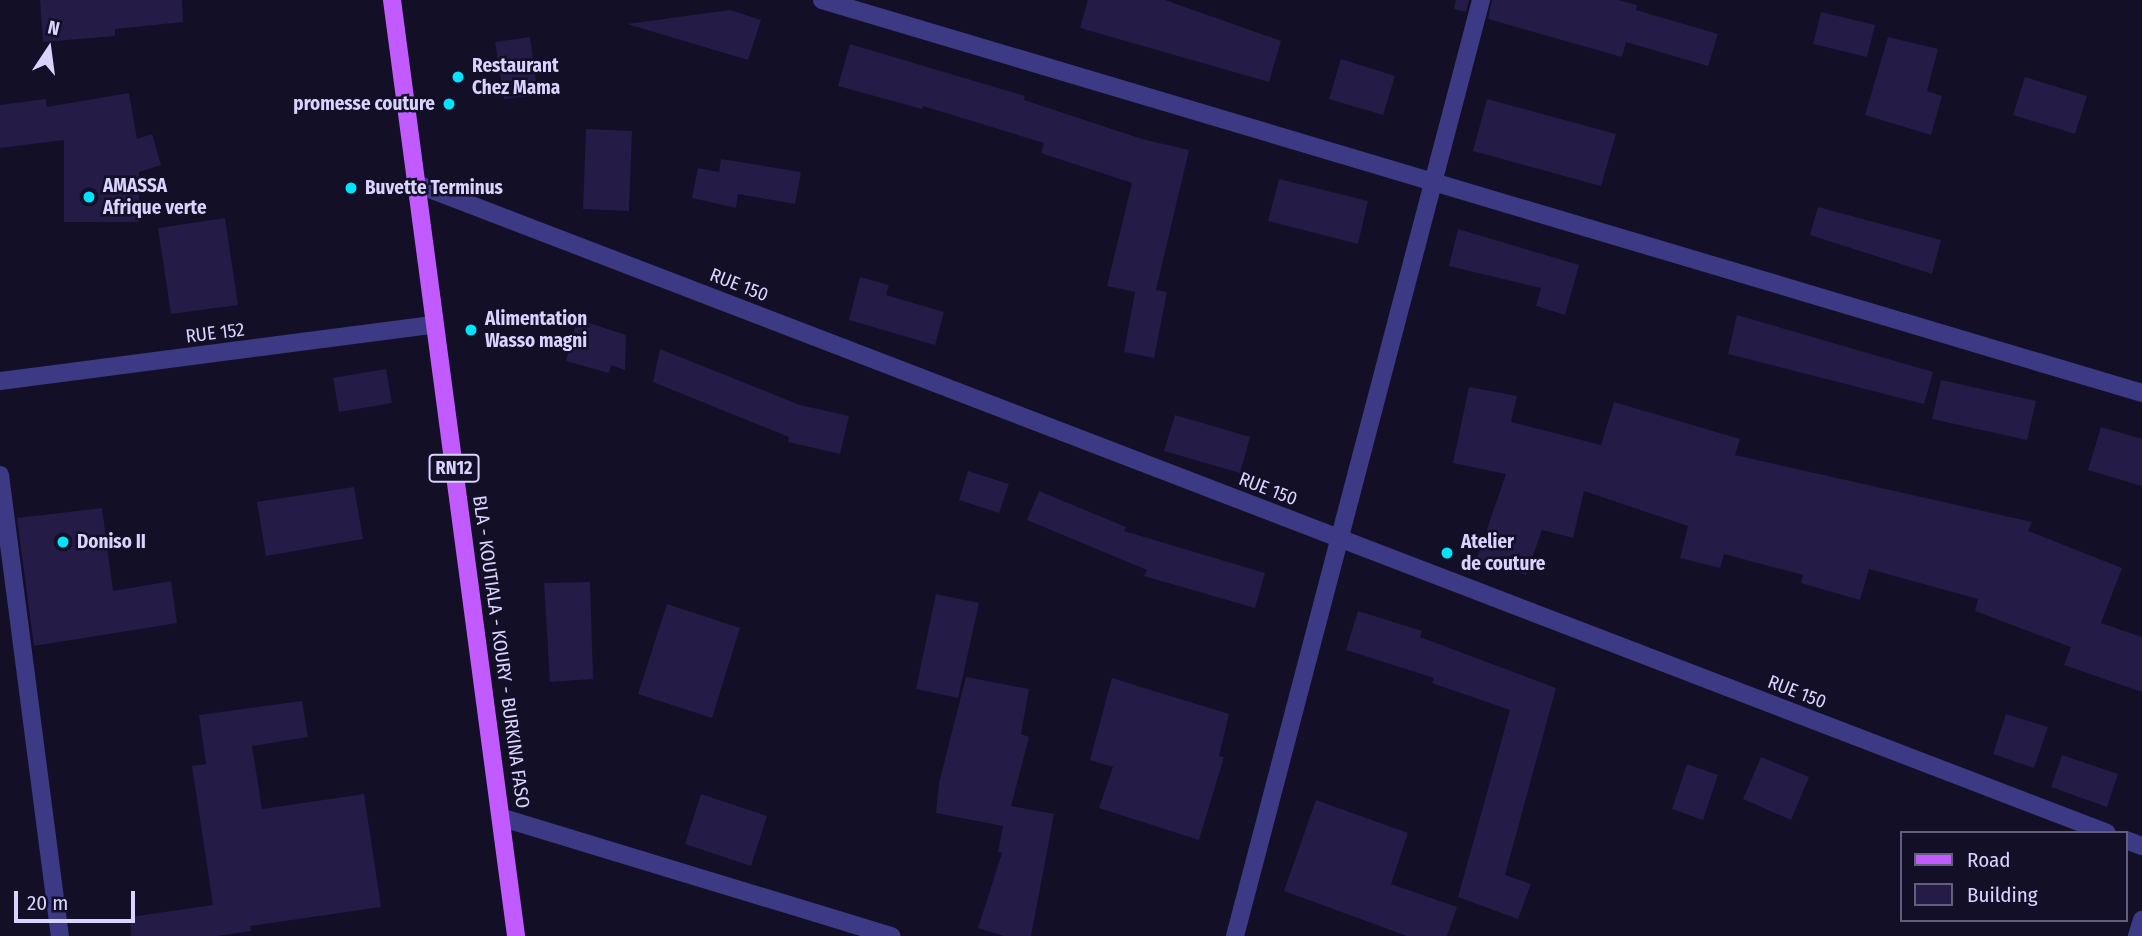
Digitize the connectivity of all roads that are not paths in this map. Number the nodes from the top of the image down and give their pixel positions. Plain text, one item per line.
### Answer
1 (391, 0) edge
2 (822, 0) edge
3 (1481, 0) edge
4 (1433, 182) junction
5 (414, 183) junction
6 (435, 326) junction
7 (0, 381) edge
8 (2142, 393) edge
9 (0, 475) edge
10 (1339, 538) junction
11 (503, 817) junction
12 (2102, 831) edge
13 (2142, 920) edge
14 (60, 936) edge
15 (516, 936) edge
16 (891, 936) edge
17 (1235, 936) edge
18 (2137, 936) edge

1 - 5 main road, BLA - KOUTIALA - KOURY - BURKINA FASO / RN12
2 - 4 street
3 - 4 street
4 - 8 street
4 - 10 street
5 - 6 main road, BLA - KOUTIALA - KOURY - BURKINA FASO / RN12
5 - 10 street, RUE 150
6 - 7 street, RUE 152
6 - 11 main road, BLA - KOUTIALA - KOURY - BURKINA FASO / RN12
9 - 14 street
10 - 12 street, RUE 150
10 - 17 street
11 - 15 main road, BLA - KOUTIALA - KOURY - BURKINA FASO / RN12
11 - 16 street
13 - 18 street

